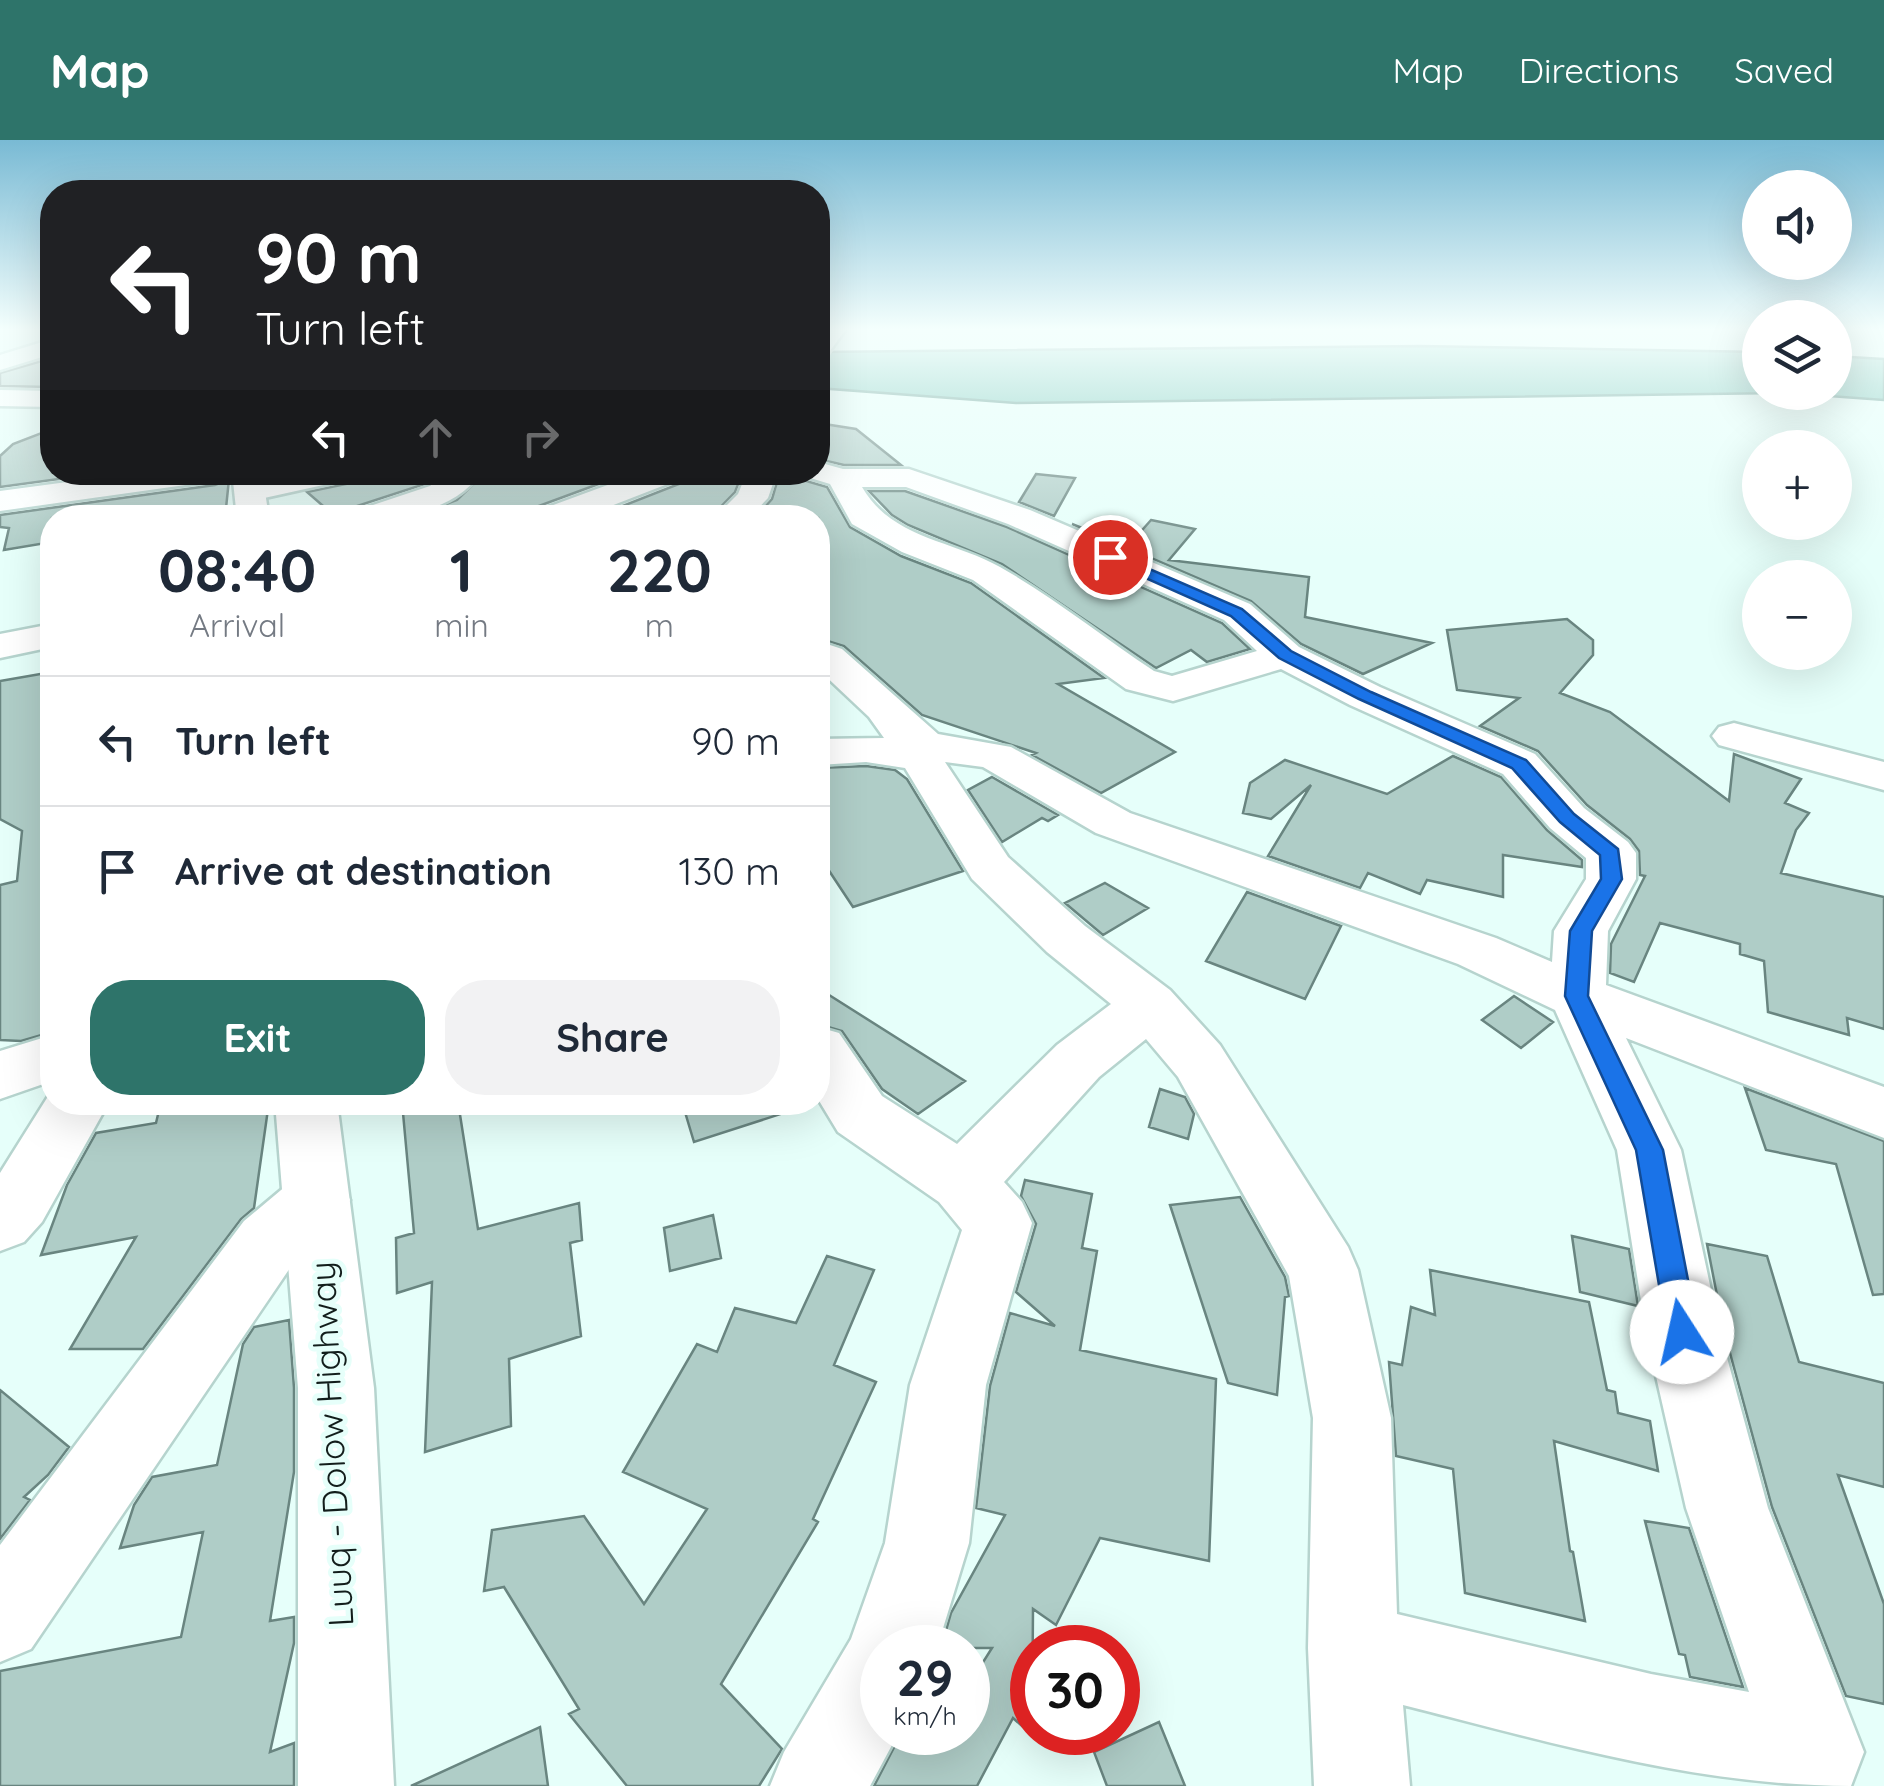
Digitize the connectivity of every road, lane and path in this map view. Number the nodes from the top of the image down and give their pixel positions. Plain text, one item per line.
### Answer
1 (830, 474) edge
2 (118, 485) edge
3 (288, 485) edge
4 (450, 485) edge
5 (613, 485) edge
6 (250, 494) edge
7 (0, 501) edge
8 (404, 505) edge
9 (574, 505) edge
10 (40, 638) edge
11 (0, 646) edge
12 (1285, 654) junction
13 (830, 658) edge
14 (901, 732) junction
15 (1734, 736) dead end
16 (830, 751) edge
17 (1884, 776) edge
18 (1576, 996) junction
19 (1150, 1005) junction
20 (40, 1062) edge
21 (830, 1068) edge
22 (0, 1076) edge
23 (1884, 1113) edge
24 (70, 1115) edge
25 (307, 1115) edge
26 (962, 1182) junction
27 (316, 1200) junction
28 (0, 1220) edge
29 (0, 1618) edge
30 (899, 1625) edge
31 (1353, 1648) junction
32 (860, 1711) edge
33 (346, 1786) edge
34 (818, 1786) edge
35 (1362, 1786) edge

1 - 12 street
1 - 12 street
2 - 7 street
3 - 6 street
4 - 8 street
5 - 9 street
10 - 11 street
12 - 18 street
13 - 14 street
14 - 16 street
14 - 18 street
14 - 19 street
15 - 17 street
18 - 23 street
18 - 31 street
19 - 26 street
19 - 31 street
20 - 22 street
21 - 26 street
24 - 28 street
25 - 27 street, Luuq - Dolow Highway
26 - 30 street
27 - 29 street
27 - 33 street, Luuq - Dolow Highway
31 - 35 street
32 - 34 street

